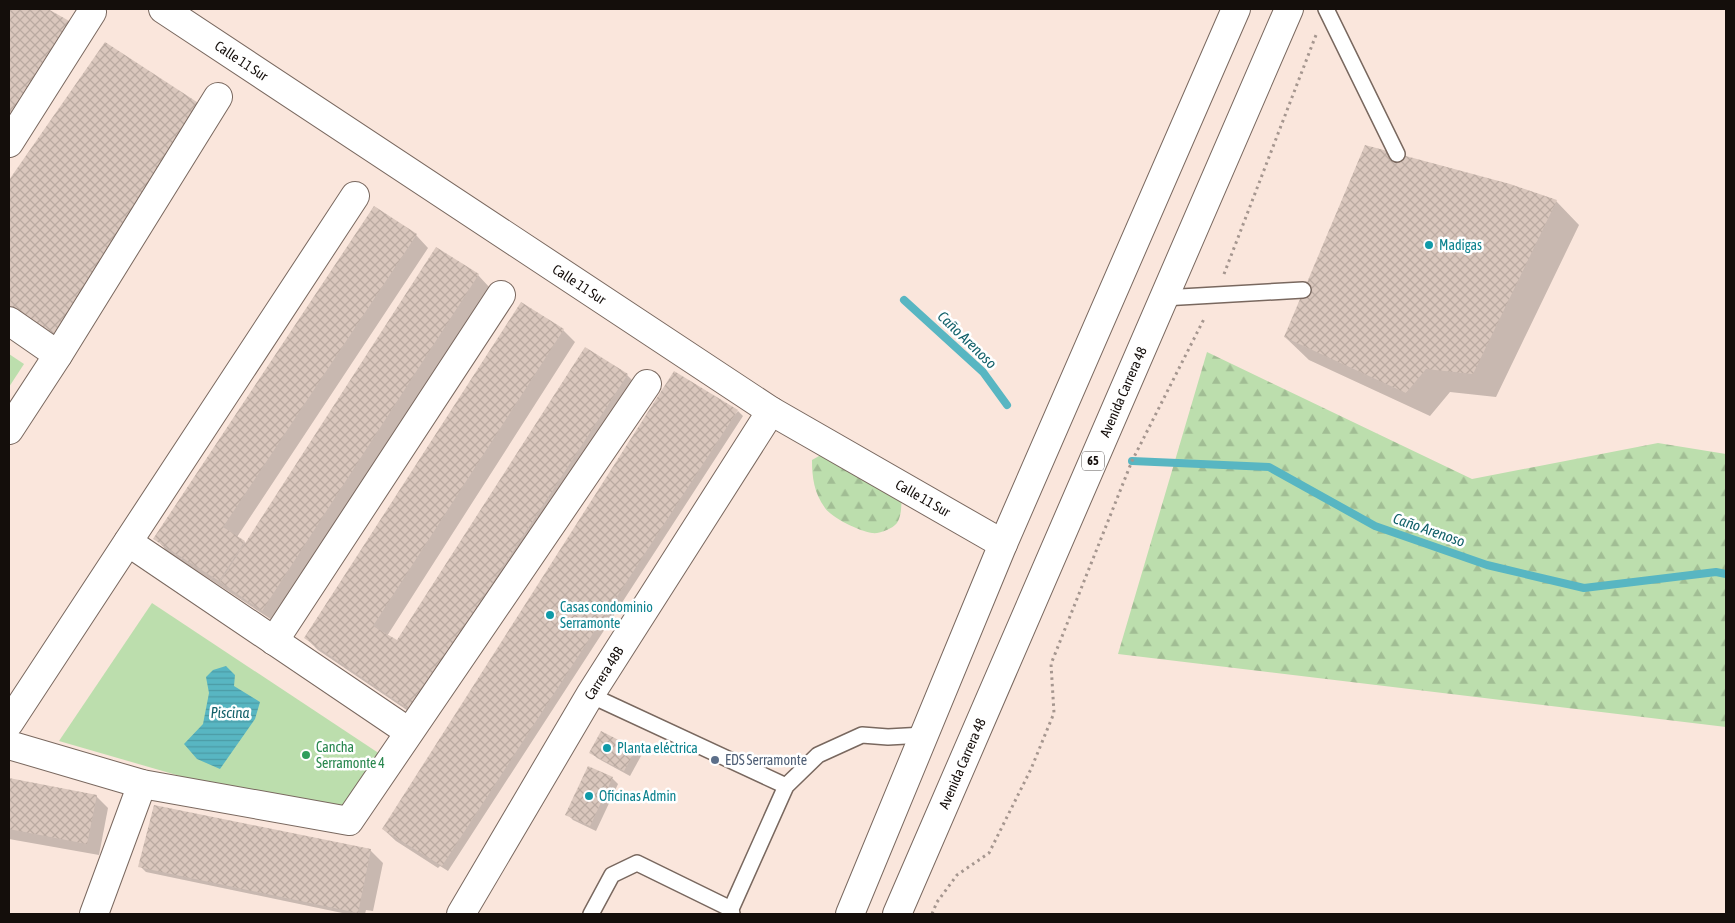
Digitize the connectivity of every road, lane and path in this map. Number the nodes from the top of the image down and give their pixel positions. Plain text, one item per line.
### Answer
1 (163, 9) edge
2 (1236, 9) edge
3 (1289, 9) edge
4 (1326, 9) edge
5 (92, 12) dead end
6 (218, 97) dead end
7 (9, 143) edge
8 (1397, 154) dead end
9 (355, 196) dead end
10 (1303, 290) dead end
11 (501, 295) dead end
12 (1216, 295) junction
13 (1164, 298) junction
14 (9, 321) edge
15 (58, 355) junction
16 (647, 384) dead end
17 (771, 412) junction
18 (9, 430) edge
19 (128, 542) junction
20 (1004, 544) junction
21 (274, 641) junction
22 (590, 695) junction
23 (9, 723) edge
24 (409, 732) junction
25 (924, 736) junction
26 (9, 745) edge
27 (142, 784) junction
28 (786, 786) junction
29 (732, 912) edge
30 (94, 914) edge
31 (461, 914) edge
32 (591, 914) edge
33 (850, 914) edge
34 (898, 914) edge
35 (932, 914) edge

1 - 17 street, Calle 11 Sur
2 - 20 street
3 - 13 street, Avenida Carrera 48 / 65
4 - 8 lane
4 - 12 path
5 - 7 street
6 - 15 street
9 - 19 street
10 - 12 lane
11 - 21 street
12 - 13 lane
12 - 35 path
13 - 34 street, Avenida Carrera 48 / 65
14 - 15 street
15 - 18 street
16 - 24 street
17 - 20 street, Calle 11 Sur
17 - 22 street, Carrera 48B
19 - 21 street
19 - 23 street
20 - 25 street
21 - 24 street
22 - 28 lane
22 - 31 street, Carrera 48B
24 - 27 street
25 - 28 lane
25 - 33 street
26 - 27 street
27 - 30 street
28 - 29 lane
29 - 32 lane

